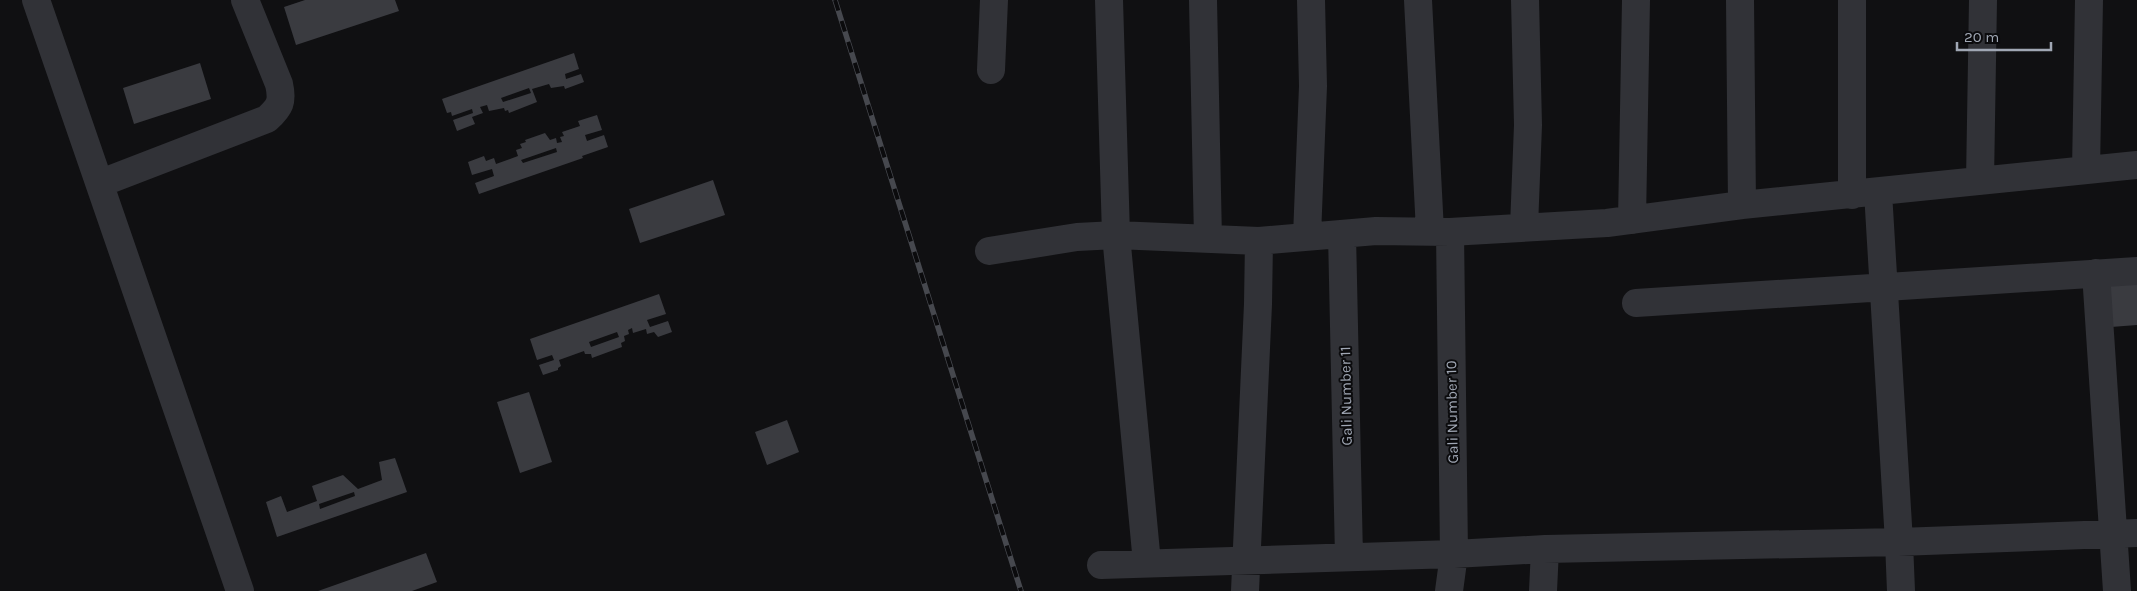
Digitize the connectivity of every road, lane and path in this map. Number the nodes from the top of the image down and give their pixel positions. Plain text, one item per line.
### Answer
1 (36, 0) edge
2 (245, 0) edge
3 (994, 0) edge
4 (1108, 0) edge
5 (1203, 0) edge
6 (1311, 0) edge
7 (1418, 0) edge
8 (1525, 0) edge
9 (1636, 0) edge
10 (1740, 0) edge
11 (1852, 0) edge
12 (1983, 0) edge
13 (2089, 0) edge
14 (991, 70) dead end
15 (2137, 165) edge
16 (2086, 170) junction
17 (1980, 181) junction
18 (101, 183) junction
19 (1865, 193) junction
20 (1742, 205) junction
21 (1632, 220) junction
22 (1524, 227) junction
23 (1440, 232) junction
24 (1342, 234) junction
25 (1116, 235) junction
26 (1307, 236) junction
27 (1208, 239) junction
28 (1259, 241) junction
29 (989, 251) dead end
30 (2137, 271) edge
31 (2096, 273) junction
32 (1883, 287) junction
33 (1636, 303) dead end
34 (2126, 534) edge
35 (1899, 542) junction
36 (1545, 549) junction
37 (1454, 554) junction
38 (1349, 557) junction
39 (1248, 560) junction
40 (1147, 563) junction
41 (1101, 565) dead end
42 (240, 591) edge
43 (1245, 591) edge
44 (1449, 591) edge
45 (1544, 591) edge
46 (1901, 591) edge
47 (2117, 591) edge

1 - 18 street
2 - 18 street
3 - 14 street
4 - 25 street
5 - 27 street
6 - 26 street
7 - 23 street, Gali Number 10
8 - 22 street
9 - 21 street
10 - 20 street
11 - 19 street
12 - 17 street
13 - 16 street
15 - 16 street
16 - 17 street
17 - 19 street
18 - 42 street
19 - 20 street
19 - 32 street
20 - 21 street
21 - 22 street
22 - 23 street
23 - 24 street
23 - 37 street, Gali Number 10
24 - 26 street
24 - 38 street, Gali Number 11
25 - 27 street
25 - 29 street
25 - 40 street
26 - 28 street
27 - 28 street
28 - 39 street
30 - 31 street
31 - 32 street
31 - 34 street
32 - 33 street
32 - 35 street
34 - 35 street
34 - 47 street
35 - 36 street
35 - 46 street
36 - 37 street
36 - 45 street
37 - 38 street
37 - 44 street, Gali Number 10
38 - 39 street
39 - 40 street
39 - 43 street
40 - 41 street

